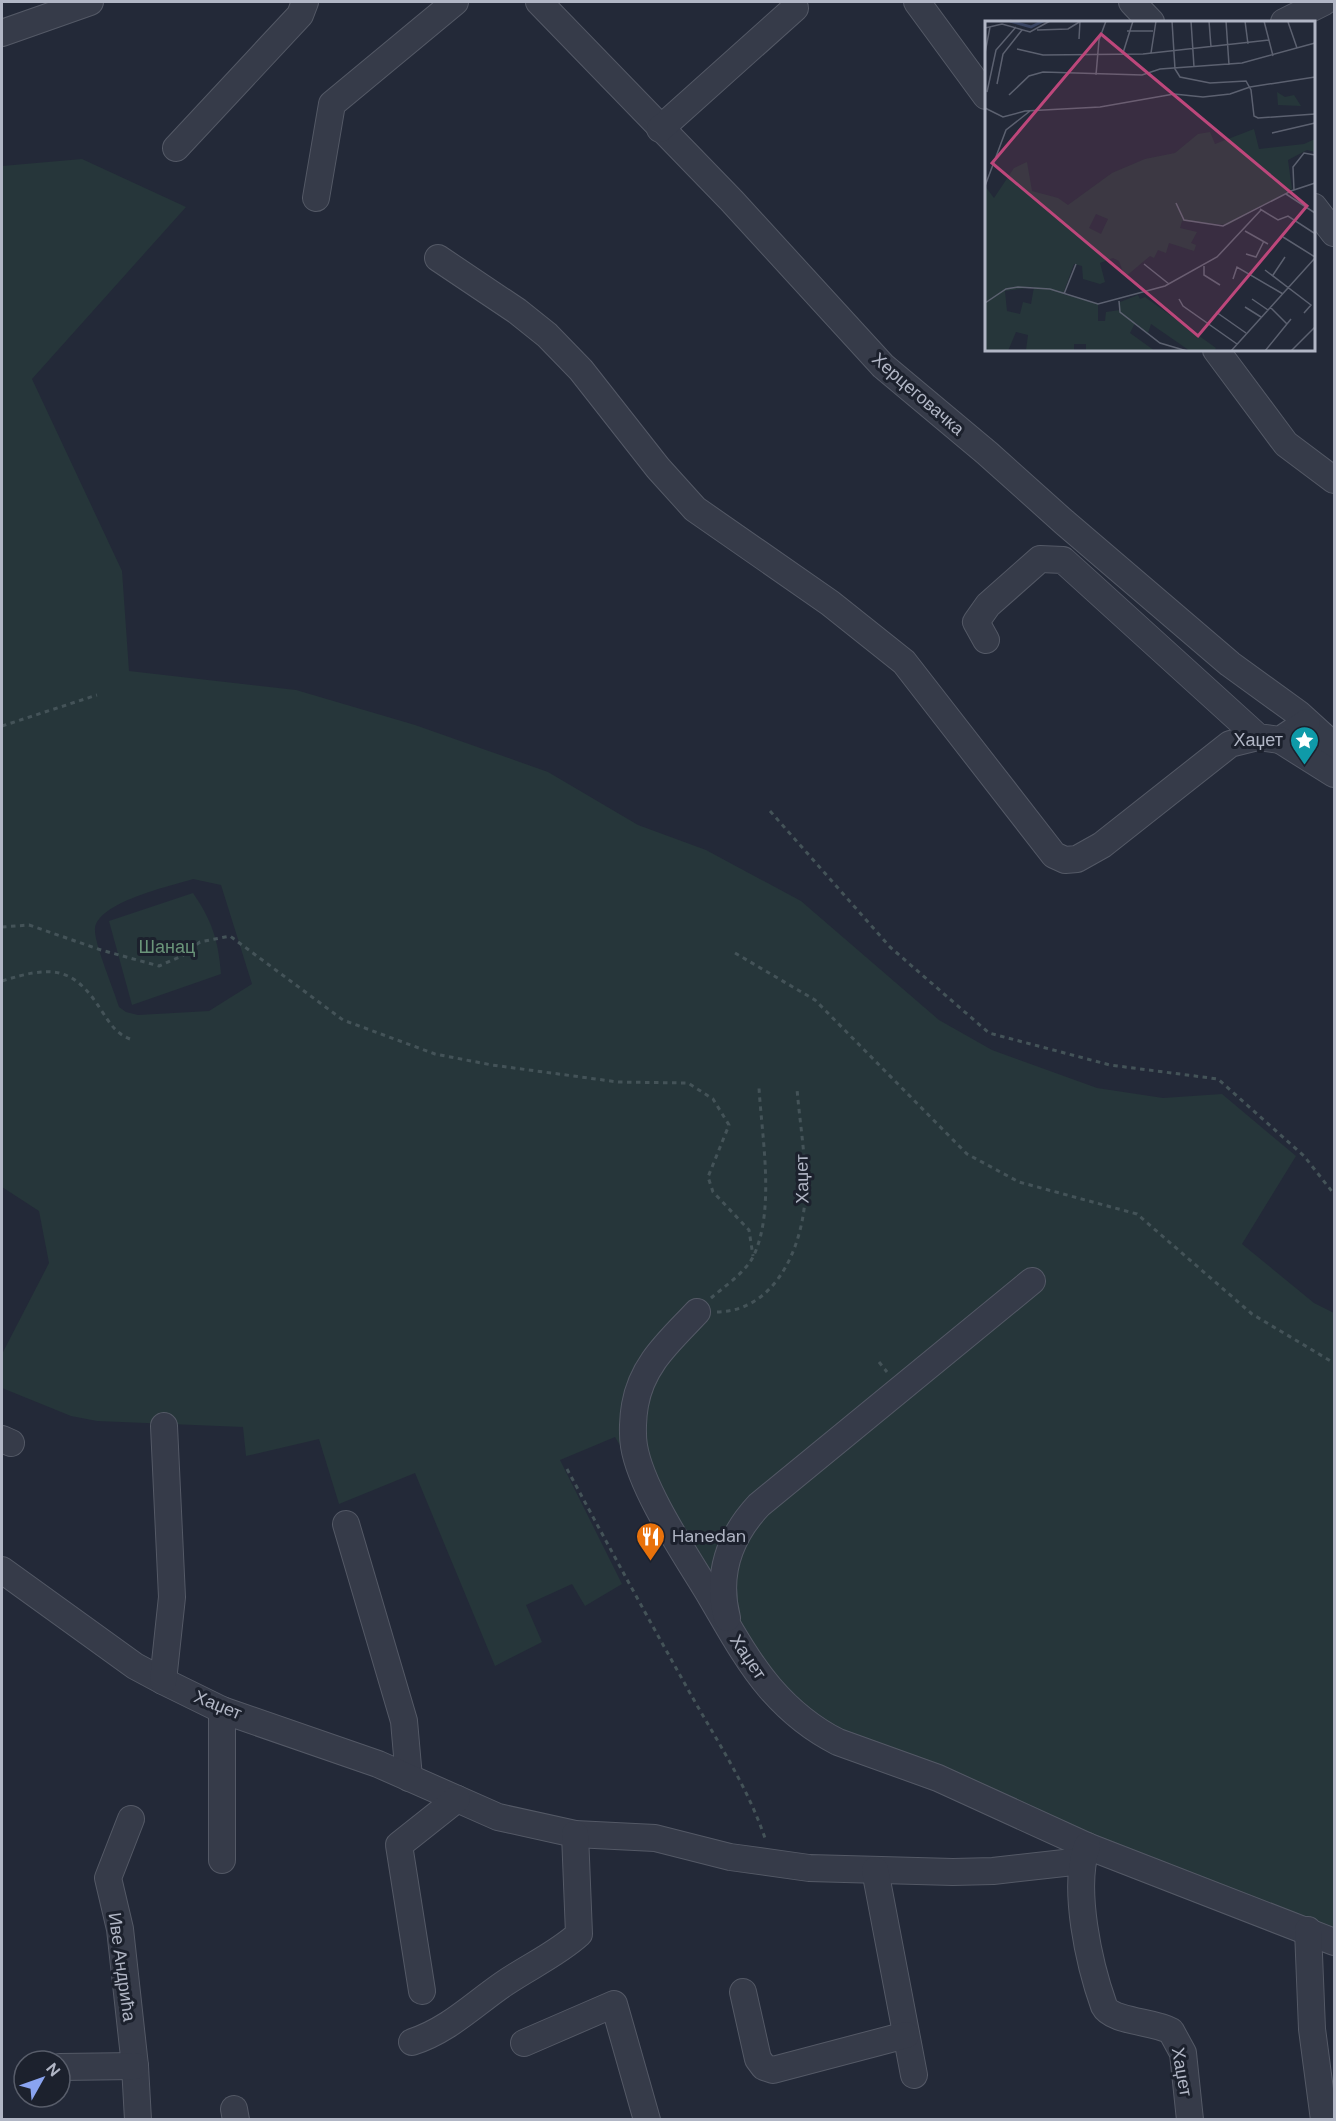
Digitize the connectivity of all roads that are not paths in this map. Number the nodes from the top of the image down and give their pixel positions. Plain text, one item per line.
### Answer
1 (90, 2) edge
2 (305, 2) edge
3 (455, 2) edge
4 (539, 2) edge
5 (917, 2) edge
6 (1132, 2) edge
7 (1324, 2) edge
8 (795, 8) dead end
9 (1149, 21) edge
10 (1286, 21) edge
11 (2, 33) edge
12 (985, 93) edge
13 (660, 129) junction
14 (176, 148) dead end
15 (316, 198) dead end
16 (1315, 208) edge
17 (1334, 232) edge
18 (438, 258) dead end
19 (1217, 351) edge
20 (1335, 480) edge
21 (986, 640) dead end
22 (1307, 722) junction
23 (1269, 738) junction
24 (1335, 746) edge
25 (1335, 774) edge
26 (1032, 1281) dead end
27 (697, 1312) road end
28 (164, 1426) dead end
29 (346, 1524) dead end
30 (2, 1570) edge
31 (730, 1630) junction
32 (162, 1681) junction
33 (222, 1710) junction
34 (409, 1778) junction
35 (457, 1799) junction
36 (131, 1819) dead end
37 (575, 1834) junction
38 (1085, 1854) junction
39 (222, 1860) dead end
40 (875, 1870) junction
41 (1308, 1930) junction
42 (1335, 1942) edge
43 (422, 1991) dead end
44 (743, 1992) dead end
45 (906, 2035) junction
46 (412, 2042) dead end
47 (524, 2043) dead end
48 (135, 2066) junction
49 (72, 2067) edge
50 (914, 2075) dead end
51 (138, 2120) edge
52 (647, 2120) edge
53 (1190, 2120) edge
54 (1324, 2120) edge

1 - 11 street
2 - 14 street
3 - 15 street
4 - 13 street, Херцеговачка
5 - 12 street
6 - 9 street
7 - 10 street
8 - 13 street
13 - 22 street, Херцеговачка
16 - 17 street
18 - 23 street
19 - 20 street
21 - 23 street
22 - 23 street
22 - 24 street, Херцеговачка
23 - 25 street
26 - 31 street
27 - 31 street, Хаџет
28 - 32 street
29 - 34 street
30 - 32 street, Хаџет
31 - 38 street, Хаџет
32 - 33 street, Хаџет
33 - 34 street, Хаџет
33 - 39 street
34 - 35 street, Хаџет
35 - 37 street, Хаџет
35 - 43 street
36 - 48 street, Иве Андрића
37 - 40 street, Хаџет
37 - 46 street
38 - 40 street, Хаџет
38 - 41 street, Хаџет
38 - 53 street, Хаџет
40 - 45 street
41 - 42 street, Хаџет
41 - 54 street
44 - 45 street
45 - 50 street
47 - 52 street
48 - 49 street
48 - 51 street, Иве Андрића

